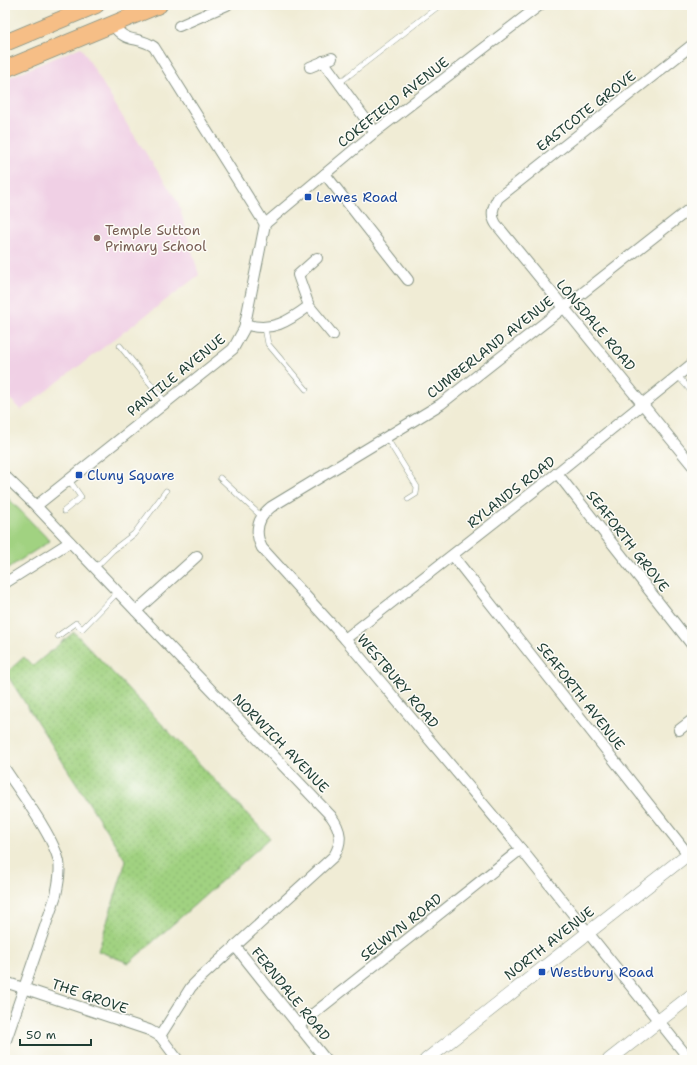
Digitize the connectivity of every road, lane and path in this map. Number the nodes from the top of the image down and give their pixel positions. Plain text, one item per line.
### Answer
1 (96, 5) edge
2 (159, 5) edge
3 (227, 5) edge
4 (440, 5) edge
5 (540, 5) edge
6 (112, 24) junction
7 (179, 26) dead end
8 (5, 43) edge
9 (692, 45) edge
10 (310, 67) dead end
11 (5, 69) edge
12 (339, 83) junction
13 (375, 132) junction
14 (325, 174) junction
15 (498, 198) joint
16 (692, 207) edge
17 (265, 224) junction
18 (317, 258) dead end
19 (408, 280) dead end
20 (309, 306) junction
21 (563, 309) junction
22 (245, 324) junction
23 (265, 328) junction
24 (332, 335) dead end
25 (120, 346) dead end
26 (692, 364) edge
27 (678, 376) junction
28 (306, 389) dead end
29 (692, 392) edge
30 (166, 403) junction
31 (644, 405) junction
32 (386, 437) junction
33 (692, 465) edge
34 (557, 473) junction
35 (5, 476) edge
36 (220, 478) dead end
37 (69, 480) junction
38 (166, 491) dead end
39 (408, 499) dead end
40 (36, 506) junction
41 (64, 511) dead end
42 (262, 517) junction
43 (70, 542) junction
44 (197, 556) dead end
45 (453, 556) junction
46 (95, 568) junction
47 (5, 583) edge
48 (118, 592) junction
49 (136, 611) junction
50 (58, 636) dead end
51 (345, 639) junction
52 (692, 645) edge
53 (692, 720) edge
54 (679, 730) dead end
55 (5, 769) edge
56 (521, 849) junction
57 (690, 852) edge
58 (588, 932) junction
59 (235, 946) junction
60 (5, 982) edge
61 (24, 988) junction
62 (692, 995) edge
63 (658, 1021) junction
64 (298, 1026) junction
65 (160, 1036) junction
66 (5, 1043) edge
67 (178, 1060) edge
68 (326, 1060) edge
69 (426, 1060) edge
70 (609, 1060) edge
71 (690, 1060) edge

1 - 8 main road
2 - 6 main road
3 - 7 street
4 - 12 lane
5 - 13 street, COKEFIELD AVENUE
6 - 11 main road
6 - 17 street
9 - 15 street, EASTCOTE GROVE
10 - 12 street
12 - 13 street
13 - 14 street, COKEFIELD AVENUE
14 - 17 street, COKEFIELD AVENUE
14 - 19 street
15 - 21 street, LONSDALE ROAD
16 - 21 street, CUMBERLAND AVENUE
17 - 22 street, PANTILE AVENUE
18 - 20 street
20 - 23 street
20 - 24 street
21 - 31 street, LONSDALE ROAD
21 - 32 street, CUMBERLAND AVENUE
22 - 23 street
22 - 30 street, PANTILE AVENUE
23 - 28 lane
25 - 30 lane
26 - 27 street, RYLANDS ROAD
27 - 29 lane
27 - 31 street, RYLANDS ROAD
30 - 37 street, PANTILE AVENUE
31 - 33 street, LONSDALE ROAD
31 - 34 street, RYLANDS ROAD
32 - 39 lane
32 - 42 street, CUMBERLAND AVENUE
34 - 45 street, RYLANDS ROAD
34 - 52 street, SEAFORTH GROVE
35 - 40 street, NORWICH AVENUE
36 - 42 lane
37 - 40 street, PANTILE AVENUE
37 - 41 lane
38 - 46 lane
40 - 43 street, NORWICH AVENUE
42 - 51 street, WESTBURY ROAD
43 - 46 street, NORWICH AVENUE
43 - 47 street
44 - 49 street
45 - 51 street, RYLANDS ROAD
45 - 57 street, SEAFORTH AVENUE
46 - 48 street, NORWICH AVENUE
48 - 49 street, NORWICH AVENUE
48 - 50 lane
49 - 59 street, NORWICH AVENUE
51 - 56 street, WESTBURY ROAD
53 - 54 street
55 - 61 street
56 - 58 street, WESTBURY ROAD
56 - 64 street, SELWYN ROAD
57 - 58 street, NORTH AVENUE
58 - 63 street, WESTBURY ROAD
58 - 69 street, NORTH AVENUE
59 - 64 street, FERNDALE ROAD
59 - 65 street, NORWICH AVENUE
60 - 61 street, THE GROVE
61 - 65 street, THE GROVE
61 - 66 street
62 - 63 street
63 - 70 street
63 - 71 street, WESTBURY ROAD
64 - 68 street, FERNDALE ROAD
65 - 67 street, THE GROVE

